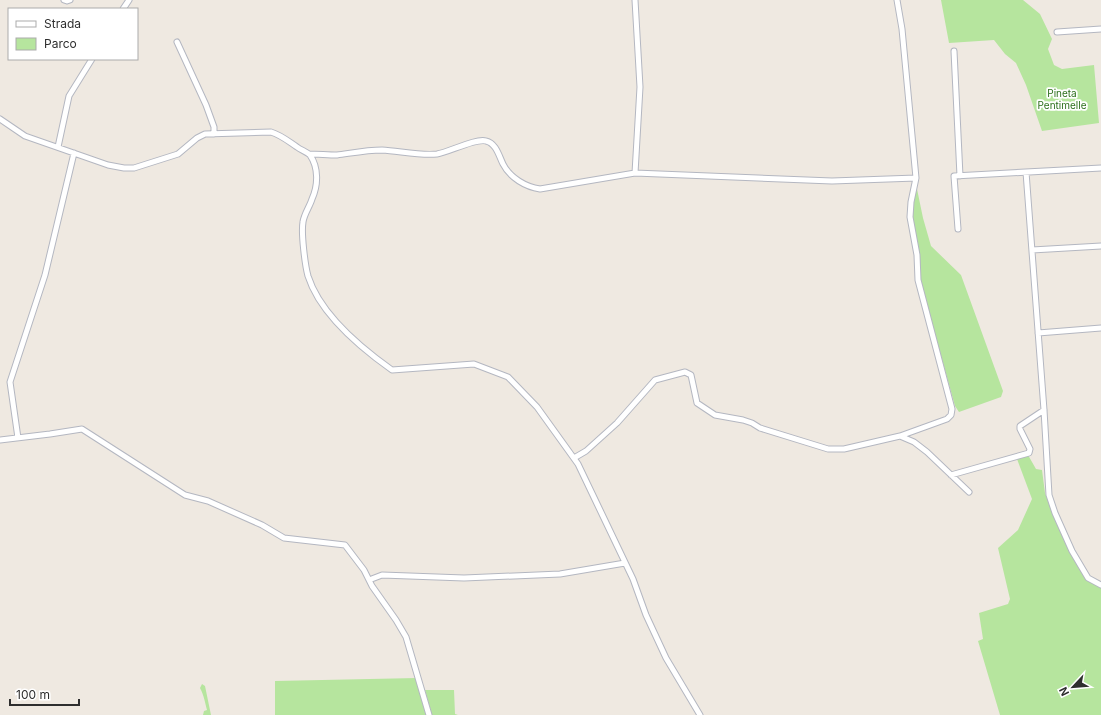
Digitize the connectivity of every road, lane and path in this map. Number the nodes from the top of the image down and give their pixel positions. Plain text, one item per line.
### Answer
1 (64, 0) edge
2 (70, 0) edge
3 (635, 0) edge
4 (897, 0) edge
5 (1101, 29) edge
6 (1057, 32) dead end
7 (177, 42) dead end
8 (954, 52) dead end
9 (91, 60) edge
10 (0, 119) edge
11 (214, 134) junction
12 (58, 147) junction
13 (74, 153) junction
14 (309, 154) junction
15 (1101, 168) edge
16 (1026, 172) junction
17 (635, 173) junction
18 (960, 176) junction
19 (916, 178) junction
20 (958, 229) dead end
21 (1101, 246) edge
22 (1032, 250) junction
23 (1101, 328) edge
24 (1038, 333) junction
25 (1044, 410) junction
26 (900, 436) junction
27 (18, 438) junction
28 (0, 440) edge
29 (574, 458) junction
30 (951, 475) junction
31 (969, 492) dead end
32 (625, 562) junction
33 (369, 580) junction
34 (1101, 586) edge
35 (429, 715) edge
36 (700, 715) edge

1 - 2 street
3 - 17 street
4 - 19 street
5 - 6 street
7 - 11 street
8 - 18 street
9 - 12 street
10 - 12 street
11 - 13 street
11 - 14 street
12 - 13 street
13 - 27 street
14 - 17 street
14 - 29 street
15 - 16 street
16 - 18 street
16 - 22 street
17 - 19 street
18 - 20 street
19 - 26 street
21 - 22 street
22 - 24 street
23 - 24 street
24 - 25 street
25 - 30 street
25 - 34 street
26 - 29 street
26 - 30 street
27 - 28 street
27 - 33 street
29 - 32 street
30 - 31 street
32 - 33 street
32 - 36 street
33 - 35 street

